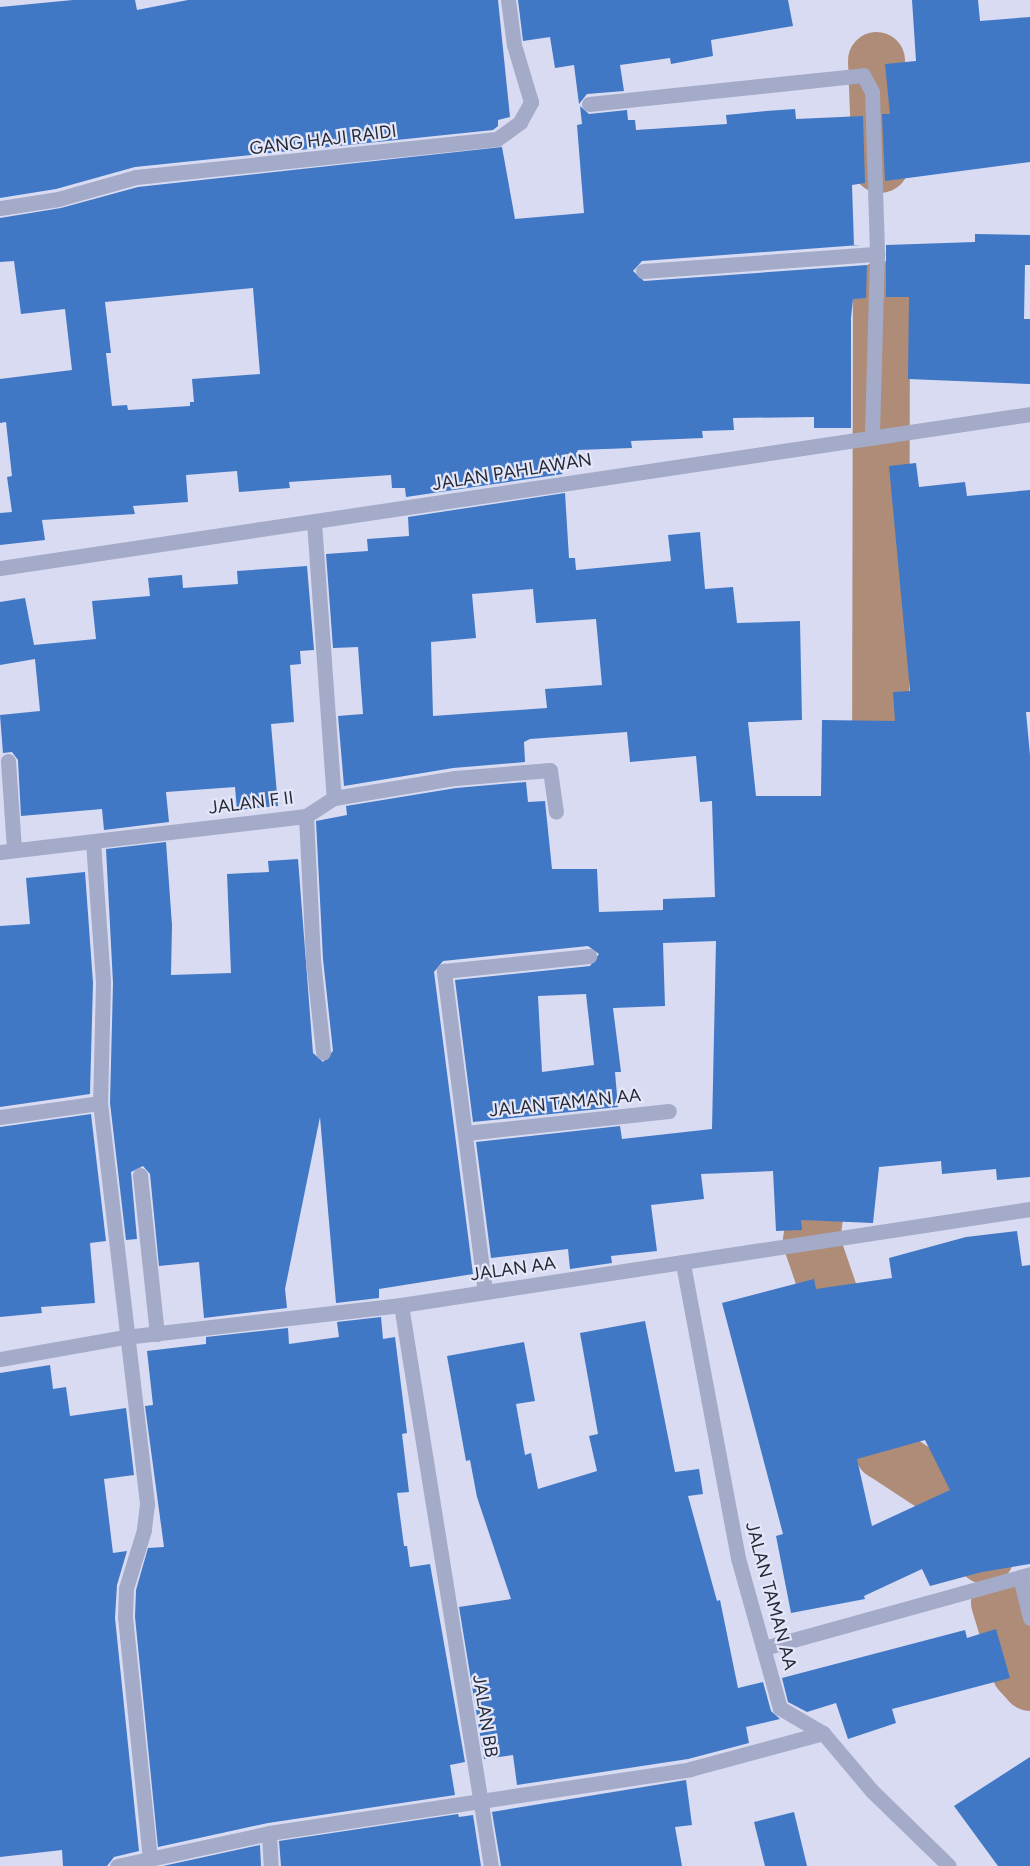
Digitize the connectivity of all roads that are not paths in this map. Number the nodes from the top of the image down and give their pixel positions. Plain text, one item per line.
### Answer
1 (508, 0) edge
2 (589, 104) dead end
3 (0, 208) edge
4 (877, 254) junction
5 (643, 271) dead end
6 (1030, 414) edge
7 (875, 434) junction
8 (314, 522) junction
9 (0, 568) edge
10 (9, 761) dead end
11 (334, 798) junction
12 (556, 812) dead end
13 (306, 816) junction
14 (93, 842) junction
15 (7, 851) edge
16 (589, 956) dead end
17 (323, 1052) dead end
18 (100, 1104) junction
19 (669, 1111) dead end
20 (0, 1117) edge
21 (466, 1133) junction
22 (140, 1175) dead end
23 (1030, 1209) edge
24 (683, 1264) junction
25 (485, 1292) junction
26 (401, 1305) junction
27 (157, 1334) junction
28 (125, 1337) junction
29 (0, 1359) edge
30 (1025, 1575) edge
31 (1030, 1618) edge
32 (764, 1648) junction
33 (823, 1733) junction
34 (479, 1803) junction
35 (269, 1833) junction
36 (150, 1861) junction
37 (117, 1866) edge
38 (271, 1866) edge
39 (491, 1866) edge
40 (949, 1866) edge

1 - 3 street, GANG HAJI RAIDI
2 - 4 street
4 - 5 street
4 - 7 street
6 - 7 street, JALAN PAHLAWAN
7 - 8 street, JALAN PAHLAWAN
8 - 9 street, JALAN PAHLAWAN
8 - 11 street
10 - 15 street
11 - 12 street
11 - 13 street, JALAN F II
13 - 14 street, JALAN F II
13 - 17 street
14 - 15 street, JALAN F II
14 - 18 street
16 - 21 street
18 - 20 street
18 - 28 street
19 - 21 street, JALAN TAMAN AA
21 - 25 street
22 - 27 street
23 - 24 street, JALAN AA
24 - 25 street, JALAN AA
24 - 32 street, JALAN TAMAN AA
25 - 26 street, JALAN AA
26 - 27 street, JALAN AA
26 - 34 street, JALAN BB
27 - 28 street, JALAN AA
28 - 29 street, JALAN AA
28 - 36 street
30 - 31 street
30 - 32 street
32 - 33 street, JALAN TAMAN AA
33 - 34 street
33 - 40 street, JALAN TAMAN AA
34 - 35 street
34 - 39 street, JALAN BB
35 - 36 street
35 - 38 street
36 - 37 street

